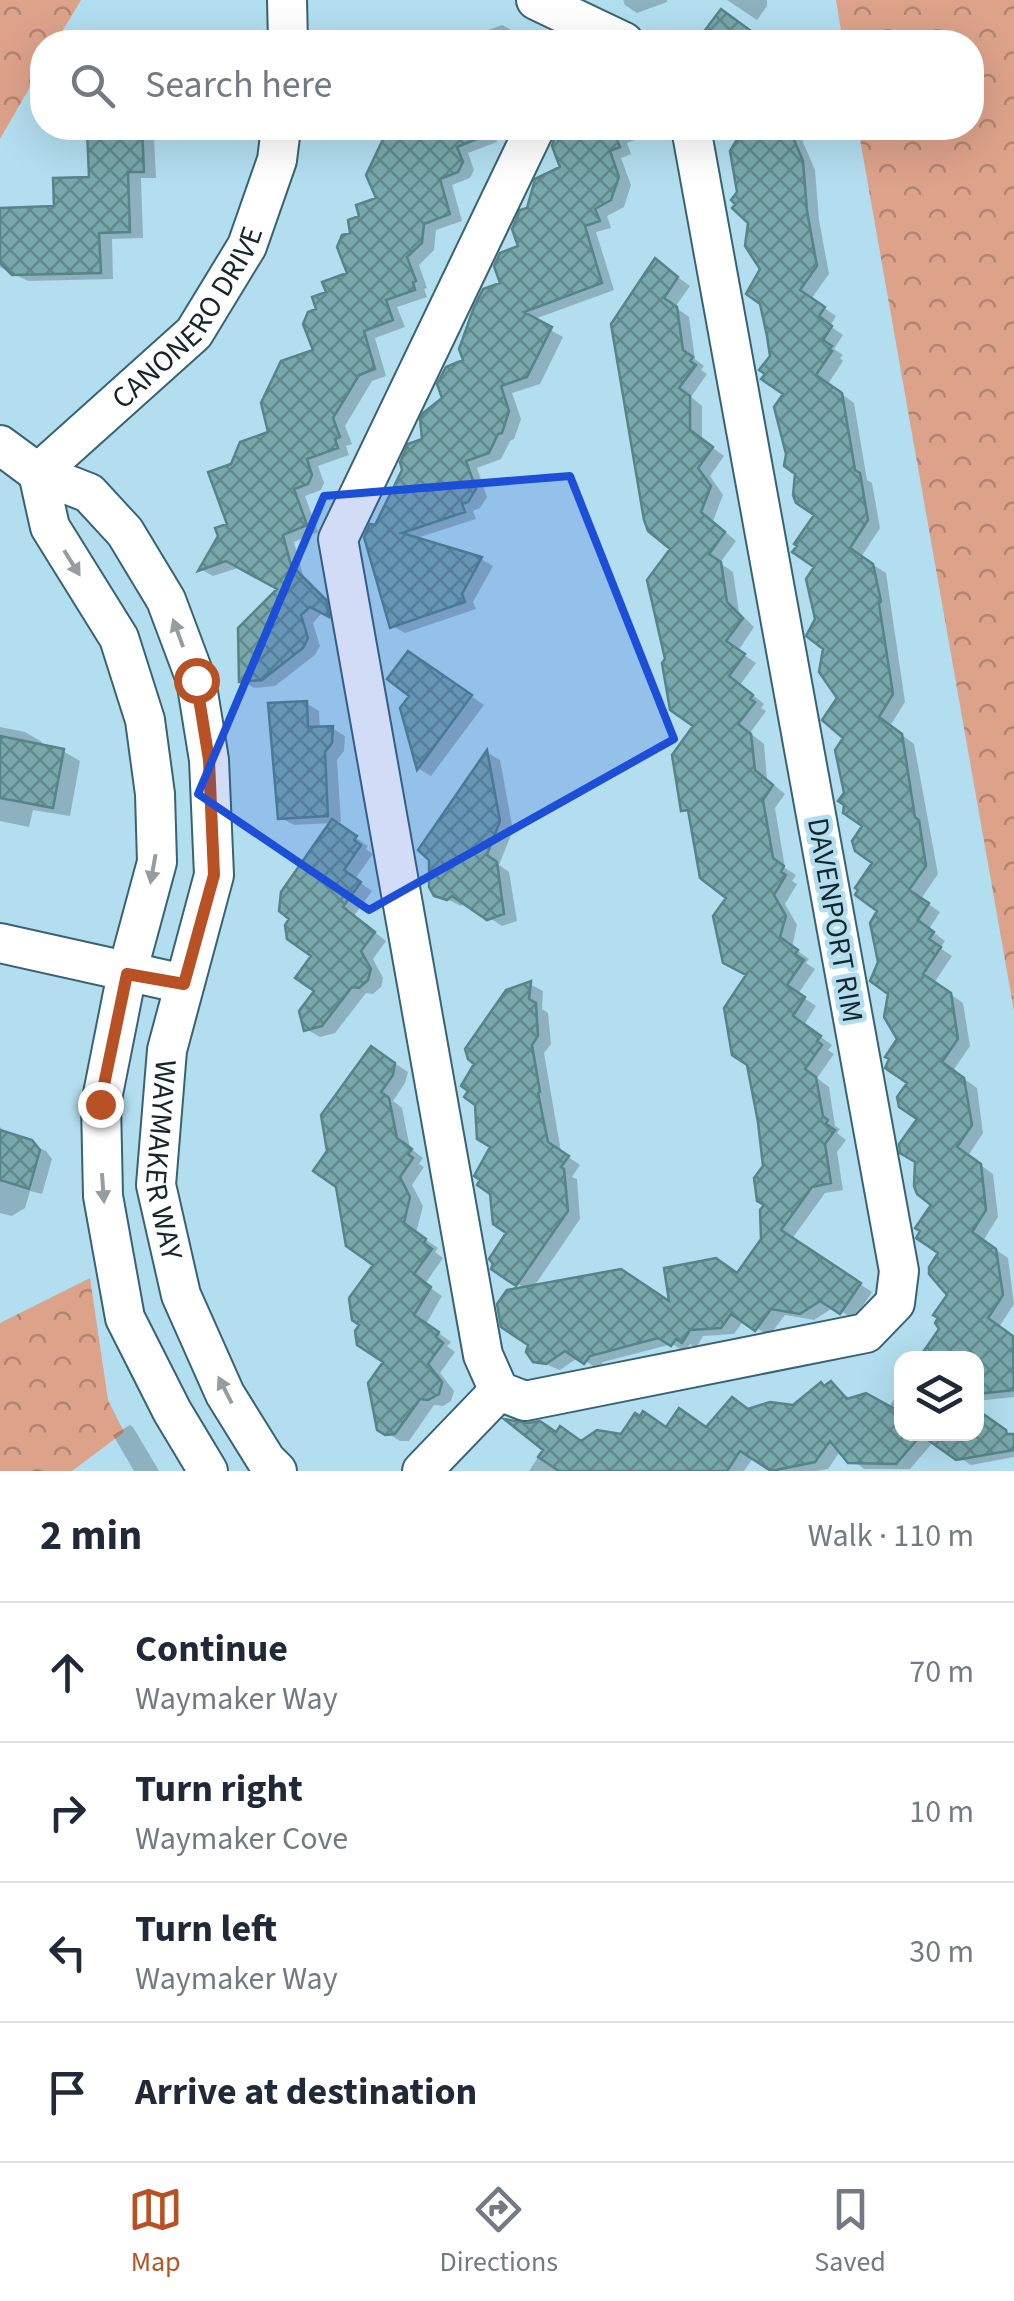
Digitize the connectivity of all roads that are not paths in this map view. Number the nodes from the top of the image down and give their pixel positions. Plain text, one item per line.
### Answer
1 (287, 0) edge
2 (536, 0) edge
3 (288, 30) edge
4 (575, 30) edge
5 (280, 140) edge
6 (529, 140) edge
7 (693, 140) edge
8 (0, 445) edge
9 (38, 473) junction
10 (0, 944) edge
11 (127, 974) junction
12 (184, 984) junction
13 (499, 1391) junction
14 (208, 1471) edge
15 (278, 1471) edge
16 (422, 1471) edge

1 - 3 street
2 - 4 street
5 - 9 street, CANONERO DRIVE
6 - 13 street
7 - 13 street, DAVENPORT RIM
8 - 9 street, WAYMAKER WAY
9 -> 11 street, WAYMAKER WAY
12 -> 9 street, WAYMAKER WAY
10 - 11 street
11 - 12 street
11 -> 14 street, WAYMAKER WAY
15 -> 12 street, WAYMAKER WAY
13 - 16 street

